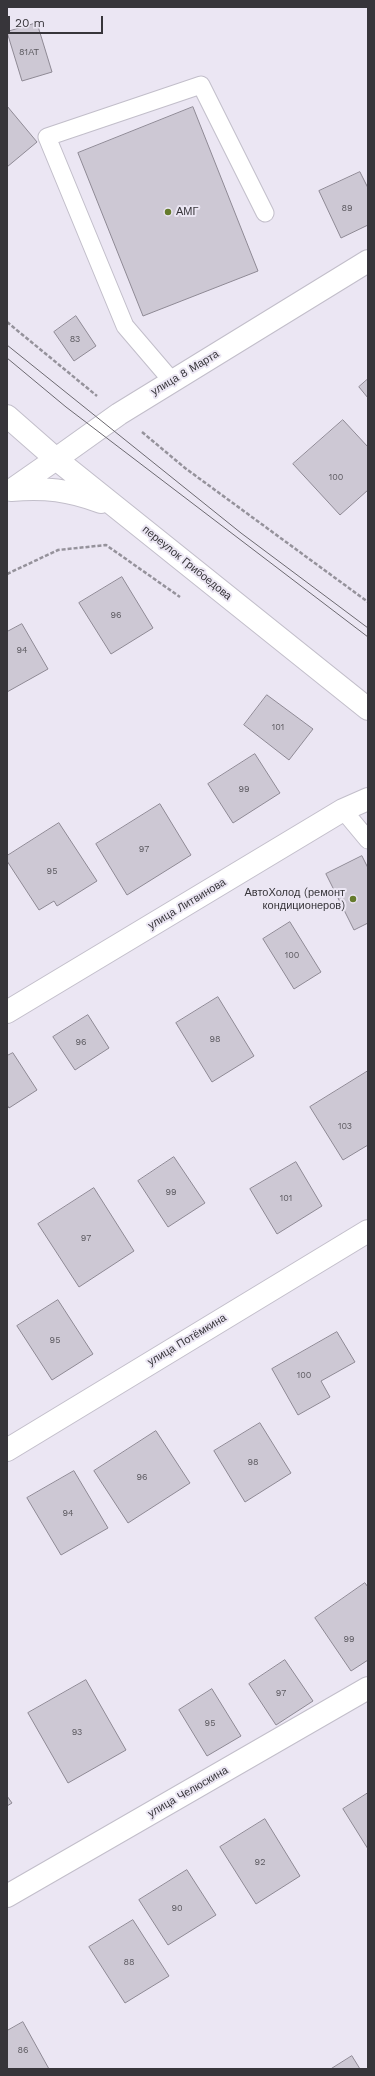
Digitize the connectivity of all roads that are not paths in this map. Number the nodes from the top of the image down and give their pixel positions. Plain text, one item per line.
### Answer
1 (265, 213) dead end
2 (368, 261) edge
3 (172, 381) junction
4 (7, 416) edge
5 (56, 459) junction
6 (9, 492) edge
7 (116, 507) junction
8 (368, 708) edge
9 (368, 799) edge
10 (343, 810) junction
11 (368, 840) edge
12 (7, 1012) edge
13 (368, 1231) edge
14 (7, 1450) edge
15 (368, 1688) edge
16 (7, 1896) edge

1 - 3 lane
2 - 3 street, улица 8 Марта
3 - 5 street, улица 8 Марта
4 - 5 street, переулок Грибоедова
5 - 6 street, улица 8 Марта
5 - 7 street, переулок Грибоедова
6 - 7 street
7 - 8 street, переулок Грибоедова
9 - 10 street, улица Литвинова
10 - 11 lane
10 - 12 street, улица Литвинова
13 - 14 street, улица Потёмкина
15 - 16 street, улица Челюскина

